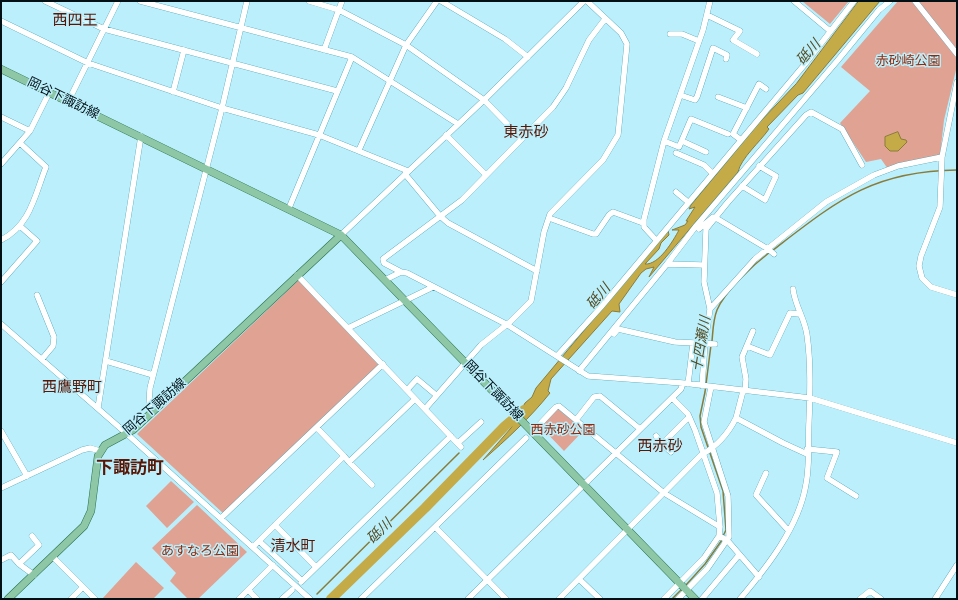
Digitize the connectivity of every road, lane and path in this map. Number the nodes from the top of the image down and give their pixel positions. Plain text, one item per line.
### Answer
1 (45, 1) edge
2 (118, 1) edge
3 (140, 1) edge
4 (247, 1) edge
5 (309, 1) edge
6 (342, 1) edge
7 (437, 1) edge
8 (441, 1) edge
9 (586, 1) edge
10 (710, 1) edge
11 (794, 1) edge
12 (854, 1) edge
13 (890, 1) edge
14 (915, 1) edge
15 (339, 10) junction
16 (707, 15) junction
17 (605, 19) junction
18 (1, 21) edge
19 (241, 28) junction
20 (104, 30) junction
21 (830, 31) junction
22 (670, 34) dead end
23 (699, 42) junction
24 (406, 44) junction
25 (184, 50) junction
26 (324, 50) junction
27 (757, 54) dead end
28 (957, 54) edge
29 (352, 57) junction
30 (528, 57) junction
31 (726, 59) dead end
32 (88, 63) junction
33 (232, 63) junction
34 (1, 69) edge
35 (390, 81) junction
36 (957, 82) edge
37 (766, 89) dead end
38 (338, 91) junction
39 (173, 92) junction
40 (49, 93) junction
41 (680, 95) junction
42 (718, 97) dead end
43 (484, 100) junction
44 (68, 102) junction
45 (222, 108) junction
46 (747, 108) junction
47 (1, 117) edge
48 (458, 124) junction
49 (30, 131) junction
50 (728, 134) dead end
51 (319, 135) junction
52 (446, 135) junction
53 (141, 136) junction
54 (521, 138) junction
55 (741, 140) junction
56 (664, 141) junction
57 (682, 141) junction
58 (20, 143) junction
59 (359, 150) junction
60 (706, 152) dead end
61 (676, 153) dead end
62 (942, 159) junction
63 (1, 164) edge
64 (862, 165) dead end
65 (759, 166) junction
66 (205, 168) junction
67 (407, 173) junction
68 (712, 173) junction
69 (485, 174) junction
70 (742, 186) junction
71 (676, 192) dead end
72 (688, 202) junction
73 (728, 202) junction
74 (715, 204) junction
75 (289, 208) junction
76 (440, 216) junction
77 (549, 218) junction
78 (716, 218) junction
79 (643, 223) junction
80 (20, 226) junction
81 (696, 226) junction
82 (341, 235) junction
83 (2, 238) edge
84 (656, 240) junction
85 (771, 252) junction
86 (667, 264) junction
87 (704, 265) junction
88 (537, 271) junction
89 (401, 272) junction
90 (297, 275) junction
91 (385, 280) junction
92 (1, 282) edge
93 (433, 287) junction
94 (793, 289) dead end
95 (36, 295) dead end
96 (957, 295) edge
97 (405, 300) junction
98 (710, 308) junction
99 (800, 314) junction
100 (1, 324) edge
101 (506, 324) junction
102 (348, 328) junction
103 (753, 331) dead end
104 (605, 339) junction
105 (693, 343) junction
106 (705, 343) junction
107 (715, 344) dead end
108 (747, 346) junction
109 (559, 357) junction
110 (42, 359) junction
111 (106, 361) junction
112 (465, 361) junction
113 (382, 364) junction
114 (577, 370) junction
115 (153, 375) junction
116 (686, 384) junction
117 (703, 386) junction
118 (710, 387) junction
119 (407, 390) junction
120 (744, 391) junction
121 (436, 395) junction
122 (672, 398) junction
123 (810, 398) junction
124 (415, 399) junction
125 (98, 408) junction
126 (424, 409) junction
127 (153, 411) junction
128 (689, 417) junction
129 (736, 418) junction
130 (576, 420) junction
131 (481, 422) dead end
132 (538, 426) dead end
133 (317, 428) junction
134 (640, 429) junction
135 (1, 431) edge
136 (127, 434) junction
137 (451, 436) junction
138 (656, 436) dead end
139 (526, 438) dead end
140 (957, 443) edge
141 (662, 444) junction
142 (712, 450) junction
143 (100, 451) junction
144 (807, 451) junction
145 (671, 452) dead end
146 (616, 453) junction
147 (704, 453) junction
148 (344, 456) junction
149 (349, 462) junction
150 (766, 473) dead end
151 (27, 476) junction
152 (584, 485) junction
153 (372, 486) dead end
154 (1, 488) edge
155 (664, 494) junction
156 (727, 496) junction
157 (856, 496) dead end
158 (718, 497) junction
159 (221, 518) junction
160 (275, 525) junction
161 (435, 527) junction
162 (720, 527) junction
163 (628, 530) junction
164 (788, 530) junction
165 (32, 536) dead end
166 (723, 538) junction
167 (259, 541) junction
168 (253, 547) junction
169 (739, 555) junction
170 (53, 557) junction
171 (1, 560) edge
172 (18, 564) junction
173 (273, 565) junction
174 (957, 565) edge
175 (316, 567) junction
176 (34, 575) junction
177 (759, 577) junction
178 (579, 579) junction
179 (487, 580) junction
180 (83, 587) junction
181 (683, 588) junction
182 (248, 590) junction
183 (292, 590) dead end
184 (8, 599) edge
185 (71, 599) edge
186 (95, 599) edge
187 (239, 599) edge
188 (257, 599) edge
189 (282, 599) edge
190 (310, 599) edge
191 (361, 599) edge
192 (468, 599) edge
193 (506, 599) edge
194 (559, 599) edge
195 (600, 599) edge
196 (664, 599) edge
197 (678, 599) edge
198 (695, 599) edge
199 (702, 599) edge
200 (740, 599) edge
201 (860, 599) edge
202 (881, 599) edge
203 (935, 599) edge

1 - 20 street
2 - 20 street
3 - 19 street
4 - 19 street
5 - 15 street
6 - 15 street
7 - 24 street
8 - 30 street
9 - 17 street
9 - 30 street
10 - 16 street
11 - 21 street
12 - 21 street
13 - 74 street
14 - 28 street
15 - 24 street
15 - 26 street
16 - 23 street
16 - 27 street
17 - 54 street
17 - 77 street
18 - 32 street
19 - 26 street
19 - 33 street
20 - 25 street
20 - 32 street
21 - 55 street
22 - 23 street
23 - 41 street
24 - 35 street
24 - 43 street
25 - 33 street
25 - 39 street
26 - 29 street
29 - 35 street
29 - 38 street
30 - 43 street
31 - 41 street
32 - 39 street
32 - 44 street
33 - 38 street
33 - 45 street
34 - 40 main road, 岡谷下諏訪線
35 - 48 street
35 - 59 street
36 - 62 street
37 - 46 street
38 - 51 street
39 - 45 street
40 - 44 main road, 岡谷下諏訪線
40 - 49 street
41 - 56 street
42 - 46 street
43 - 48 street
43 - 54 street
44 - 53 main road, 岡谷下諏訪線
45 - 51 street
45 - 66 street
46 - 55 street
47 - 49 street
48 - 52 street
49 - 58 street
50 - 57 street
51 - 59 street
51 - 75 street
52 - 67 street
52 - 69 street
53 - 66 main road, 岡谷下諏訪線
53 - 111 street
54 - 69 street
55 - 68 street
56 - 57 street
56 - 79 street
57 - 60 street
58 - 63 street
58 - 80 street
59 - 67 street
61 - 68 street
62 - 85 street
62 - 96 street
64 - 65 street
65 - 70 street
65 - 70 street
66 - 75 main road, 岡谷下諏訪線
66 - 115 street
67 - 76 street
67 - 82 street
68 - 72 street
69 - 76 street
70 - 73 street
71 - 72 street
72 - 84 street
73 - 74 street
73 - 78 street
74 - 81 street
75 - 82 main road, 岡谷下諏訪線
76 - 88 street
76 - 89 street
77 - 79 street
77 - 88 street
78 - 81 street
78 - 85 street
78 - 87 street
79 - 84 street
80 - 83 street
80 - 92 street
81 - 86 street
82 - 90 main road, 岡谷下諏訪線
82 - 91 main road, 岡谷下諏訪線
84 - 109 street
85 - 98 street
86 - 87 street
86 - 104 street
87 - 98 street
88 - 101 street
89 - 91 street
89 - 93 street
90 - 102 street
90 - 127 main road, 岡谷下諏訪線
91 - 97 main road, 岡谷下諏訪線
93 - 97 street
93 - 101 street
94 - 99 street
95 - 110 street
97 - 102 street
97 - 112 main road, 岡谷下諏訪線
98 - 106 street
99 - 108 street
99 - 123 street
100 - 110 street
101 - 109 street
101 - 112 street
102 - 113 street
103 - 108 street
104 - 105 street
104 - 114 street
105 - 106 street
105 - 116 street
106 - 107 street
106 - 117 street
108 - 120 street
109 - 114 street
110 - 125 street
111 - 115 street
111 - 125 street
112 - 121 street
112 - 152 main road, 岡谷下諏訪線
113 - 119 street
113 - 133 street
114 - 116 street
115 - 127 street
116 - 117 street
116 - 122 street
117 - 118 street
118 - 120 street
118 - 142 street
119 - 121 street
119 - 124 street
120 - 123 street
120 - 129 street
121 - 126 street
122 - 128 street
122 - 134 street
123 - 140 street
123 - 144 street
124 - 126 street
124 - 149 street
125 - 136 street
126 - 137 street
127 - 136 main road, 岡谷下諏訪線
128 - 141 street
128 - 147 street
129 - 142 street
129 - 144 street
130 - 132 street
130 - 134 street
130 - 146 street
131 - 137 street
133 - 148 street
133 - 159 street
134 - 146 street
135 - 151 street
136 - 143 main road, 岡谷下諏訪線
136 - 159 street
137 - 175 street
138 - 141 street
139 - 161 street
141 - 145 street
142 - 147 street
142 - 156 street
143 - 151 street
143 - 170 main road
144 - 157 street
144 - 164 street
146 - 152 street
146 - 155 street
147 - 155 street
147 - 158 street
148 - 149 street
148 - 160 street
149 - 153 street
150 - 164 street
151 - 154 street
152 - 163 main road, 岡谷下諏訪線
152 - 179 street
155 - 162 street
155 - 163 street
156 - 158 street
156 - 166 street
158 - 162 street
159 - 168 street
160 - 167 street
160 - 175 street
161 - 179 street
161 - 191 street
162 - 166 street
163 - 178 street
163 - 181 main road, 岡谷下諏訪線
164 - 177 street
165 - 172 street
166 - 169 street
166 - 181 street
166 - 181 street
167 - 168 street
167 - 175 street
168 - 173 street
169 - 177 street
169 - 199 street
170 - 176 main road
170 - 180 street
171 - 172 street
172 - 176 street
173 - 182 street
173 - 190 street
174 - 203 street
176 - 184 main road
177 - 200 street
178 - 194 street
178 - 195 street
179 - 192 street
179 - 193 street
180 - 185 street
180 - 186 street
181 - 196 street
181 - 197 street
181 - 198 main road, 岡谷下諏訪線
182 - 187 street
182 - 188 street
183 - 189 street
201 - 202 street

